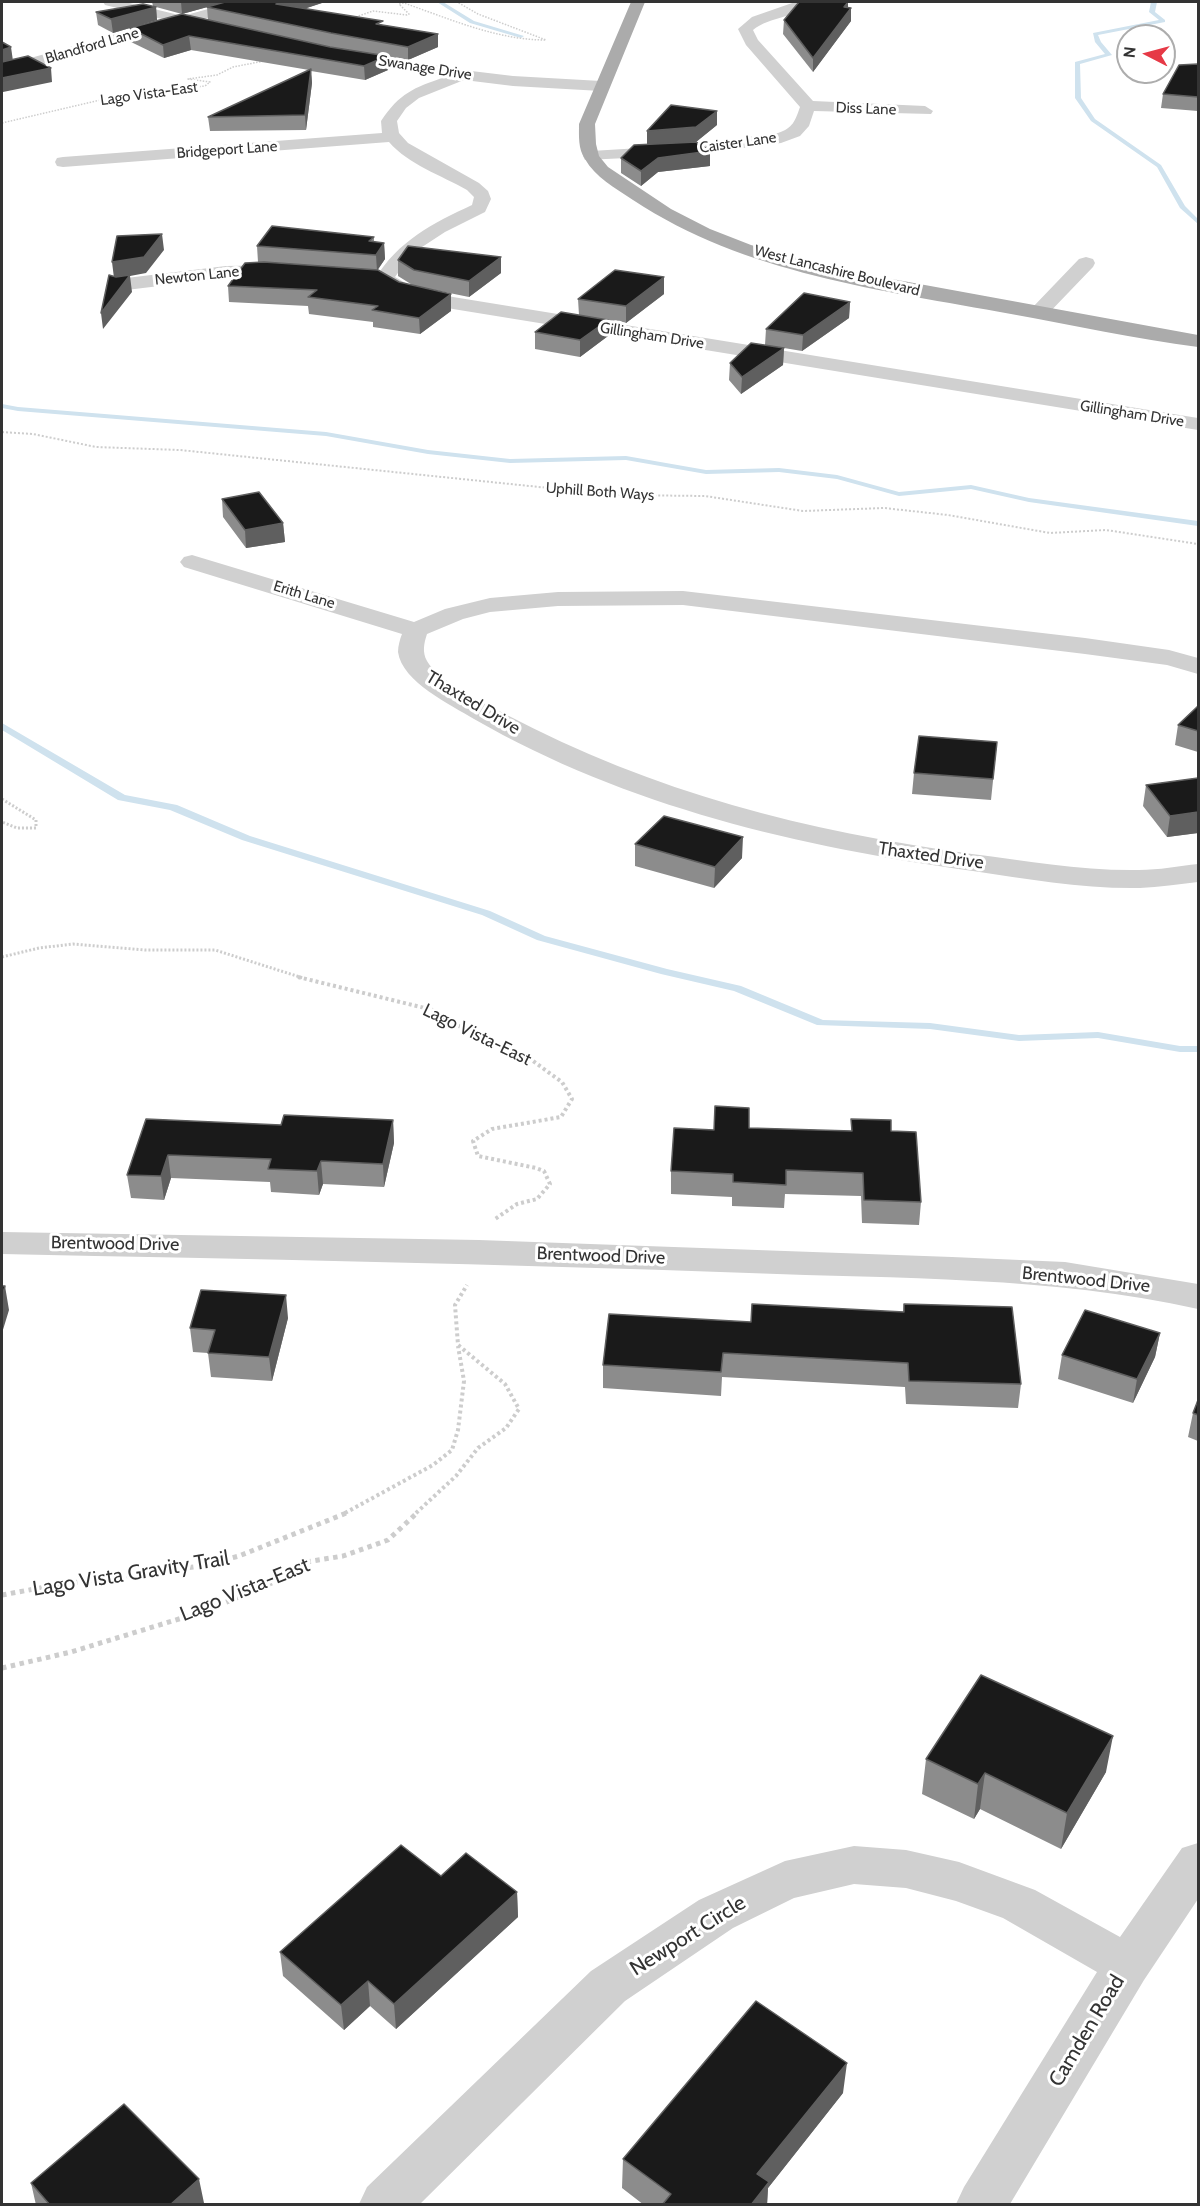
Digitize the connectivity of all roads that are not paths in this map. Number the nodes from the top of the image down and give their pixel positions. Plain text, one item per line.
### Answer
1 (110, 2) edge
2 (247, 2) edge
3 (638, 2) edge
4 (805, 2) edge
5 (183, 20) junction
6 (232, 32) edge
7 (329, 52) edge
8 (2, 71) edge
9 (463, 75) junction
10 (602, 86) junction
11 (808, 106) junction
12 (925, 111) dead end
13 (392, 137) junction
14 (591, 156) junction
15 (63, 162) dead end
16 (1086, 263) dead end
17 (304, 273) edge
18 (361, 277) edge
19 (384, 279) junction
20 (118, 285) edge
21 (1038, 313) junction
22 (1198, 341) edge
23 (1198, 424) edge
24 (192, 562) dead end
25 (415, 630) junction
26 (1198, 666) edge
27 (1198, 873) edge
28 (2, 1243) edge
29 (1198, 1297) edge
30 (1198, 1862) edge
31 (1127, 1965) junction
32 (385, 2205) edge
33 (982, 2205) edge

1 - 5 street
2 - 5 street, Blandford Lane
3 - 10 main road
4 - 11 street
5 - 6 street
5 - 8 street, Blandford Lane
7 - 9 street, Swanage Drive
9 - 10 street, Swanage Drive
9 - 13 street
10 - 14 main road
11 - 12 street, Diss Lane
11 - 14 street, Caister Lane
13 - 15 street, Bridgeport Lane
13 - 19 street
14 - 21 main road, West Lancashire Boulevard
16 - 21 street
17 - 20 street, Newton Lane
18 - 19 street
19 - 23 street, Gillingham Drive
21 - 22 main road, West Lancashire Boulevard
24 - 25 street, Erith Lane
25 - 26 street
25 - 27 street, Thaxted Drive
28 - 29 street, Brentwood Drive
30 - 31 street, Camden Road
31 - 32 street, Newport Circle
31 - 33 street, Camden Road

